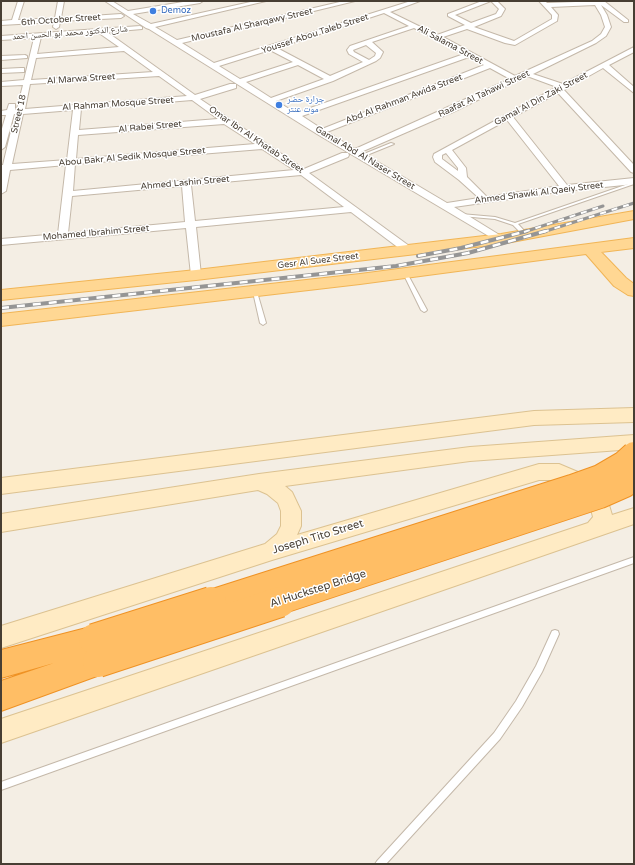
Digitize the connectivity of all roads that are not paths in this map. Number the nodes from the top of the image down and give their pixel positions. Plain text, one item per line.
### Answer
1 (21, 1) edge
2 (61, 1) edge
3 (100, 1) edge
4 (108, 1) edge
5 (196, 1) edge
6 (263, 1) edge
7 (317, 1) edge
8 (352, 1) edge
9 (417, 1) edge
10 (488, 1) edge
11 (495, 1) edge
12 (600, 2) edge
13 (544, 3) edge
14 (328, 7) junction
15 (384, 11) junction
16 (213, 13) junction
17 (123, 14) junction
18 (219, 16) dead end
19 (57, 20) junction
20 (634, 20) edge
21 (626, 21) junction
22 (1, 23) edge
23 (14, 23) junction
24 (232, 24) dead end
25 (613, 25) junction
26 (414, 26) junction
27 (470, 26) junction
28 (144, 28) junction
29 (239, 28) junction
30 (102, 32) junction
31 (54, 35) junction
32 (34, 36) junction
33 (438, 37) junction
34 (1, 38) edge
35 (370, 41) junction
36 (175, 43) junction
37 (272, 48) junction
38 (634, 49) edge
39 (126, 50) junction
40 (469, 55) junction
41 (29, 56) junction
42 (1, 58) edge
43 (300, 62) junction
44 (368, 62) junction
45 (604, 65) junction
46 (212, 66) junction
47 (489, 66) junction
48 (21, 70) junction
49 (1, 71) edge
50 (160, 74) junction
51 (527, 74) junction
52 (330, 79) junction
53 (515, 79) junction
54 (27, 82) junction
55 (1, 84) edge
56 (236, 84) junction
57 (561, 88) junction
58 (16, 90) junction
59 (634, 92) edge
60 (195, 98) junction
61 (269, 101) junction
62 (77, 108) junction
63 (20, 112) junction
64 (1, 113) edge
65 (10, 113) junction
66 (295, 116) junction
67 (508, 116) junction
68 (226, 121) junction
69 (320, 132) junction
70 (74, 133) junction
71 (2, 141) edge
72 (392, 144) dead end
73 (263, 146) junction
74 (447, 149) junction
75 (357, 154) junction
76 (345, 155) junction
77 (71, 162) junction
78 (4, 168) edge
79 (634, 170) edge
80 (303, 172) junction
81 (462, 178) junction
82 (634, 182) edge
83 (186, 184) junction
84 (565, 188) junction
85 (1, 191) edge
86 (68, 194) junction
87 (484, 199) junction
88 (445, 206) junction
89 (354, 209) junction
90 (460, 215) junction
91 (634, 215) edge
92 (190, 224) junction
93 (515, 224) junction
94 (526, 235) junction
95 (63, 236) junction
96 (495, 240) junction
97 (1, 242) edge
98 (634, 243) edge
99 (589, 248) junction
100 (408, 250) junction
101 (405, 273) junction
102 (196, 275) junction
103 (634, 291) edge
104 (255, 292) junction
105 (1, 295) edge
106 (424, 310) dead end
107 (1, 320) edge
108 (263, 322) dead end
109 (634, 415) edge
110 (634, 442) edge
111 (634, 454) edge
112 (634, 478) edge
113 (259, 482) junction
114 (1, 486) edge
115 (634, 516) edge
116 (1, 523) edge
117 (595, 529) junction
118 (272, 551) junction
119 (634, 560) edge
120 (555, 634) dead end
121 (1, 636) edge
122 (1, 664) edge
123 (1, 696) edge
124 (1, 731) edge
125 (1, 786) edge
126 (380, 864) edge

1 - 23 street
2 - 19 street
3 - 17 street, Gamal Abd Al Naser Street
4 - 17 street, Gamal Abd Al Naser Street
5 - 16 street
5 - 17 street, 6th October Street
6 - 16 street, شارع الدكتور محمد ابو الحسن احمد
7 - 14 street
8 - 14 street, Moustafa Al Sharqawy Street
9 - 15 street, Youssef Abou Taleb Street
10 - 27 street
11 - 27 street
12 - 13 street
12 - 21 street
12 - 25 street
13 - 27 street
14 - 29 street, Moustafa Al Sharqawy Street
15 - 26 street, Ali Salama Street
15 - 37 street, Youssef Abou Taleb Street
16 - 18 street
16 - 28 street, شارع الدكتور محمد ابو الحسن احمد
17 - 19 street, 6th October Street
17 - 28 street, Gamal Abd Al Naser Street
19 - 23 street, 6th October Street
19 - 31 street
20 - 21 street, Raafat Al Tahawi Street
21 - 25 street, Raafat Al Tahawi Street
22 - 23 street, 6th October Street
24 - 29 street
25 - 51 street, Raafat Al Tahawi Street
26 - 33 street, Ali Salama Street
26 - 35 street
27 - 33 street
28 - 30 street, شارع الدكتور محمد ابو الحسن احمد
28 - 36 street, Gamal Abd Al Naser Street
28 - 56 street, Gamal Abd Al Naser Street
29 - 36 street, Moustafa Al Sharqawy Street
30 - 31 street, شارع الدكتور محمد ابو الحسن احمد
30 - 39 street, Omar Ibn Al Khatab Street
31 - 32 street, شارع الدكتور محمد ابو الحسن احمد
32 - 34 street, شارع الدكتور محمد ابو الحسن احمد
32 - 41 street, Street 18
33 - 40 street, Ali Salama Street
35 - 44 street
35 - 44 street
36 - 46 street, Gamal Abd Al Naser Street
37 - 43 street
37 - 46 street, Youssef Abou Taleb Street
38 - 45 street, Gamal Al Din Zaki Street
39 - 41 street
39 - 50 street, Omar Ibn Al Khatab Street
40 - 47 street, Ali Salama Street
40 - 66 street
41 - 42 street
41 - 48 street, Street 18
41 - 54 street, Street 18
43 - 52 street
43 - 56 street, Al Rahman Mosque Street
44 - 52 street
45 - 57 street, Gamal Al Din Zaki Street
45 - 59 street
46 - 56 street, Gamal Abd Al Naser Street
47 - 53 street, Ali Salama Street
47 - 69 street, Abd Al Rahman Awida Street
48 - 49 street
48 - 58 street, Street 18
50 - 54 street, Al Marwa Street
50 - 60 street, Omar Ibn Al Khatab Street
51 - 53 street, Raafat Al Tahawi Street
51 - 57 street
52 - 61 street
53 - 75 street, Raafat Al Tahawi Street
54 - 58 street, Al Marwa Street
54 - 63 street, Street 18
55 - 58 street, Al Marwa Street
56 - 60 street, Al Rahman Mosque Street
56 - 61 street, Gamal Abd Al Naser Street
56 - 76 street, Gamal Abd Al Naser Street
57 - 67 street, Gamal Al Din Zaki Street
57 - 79 street
58 - 65 street, Street 18
60 - 62 street, Al Rahman Mosque Street
60 - 68 street, Omar Ibn Al Khatab Street
61 - 66 street, Gamal Abd Al Naser Street
62 - 63 street, Al Rahman Mosque Street
62 - 70 street
63 - 65 street, Al Rahman Mosque Street
63 - 78 street, Street 18
64 - 65 street, Al Rahman Mosque Street
65 - 71 street, Street 18
66 - 69 street, Gamal Abd Al Naser Street
67 - 74 street, Gamal Al Din Zaki Street
67 - 84 street
68 - 70 street, Al Rabei Street
68 - 73 street, Omar Ibn Al Khatab Street
69 - 75 street, Gamal Abd Al Naser Street
70 - 77 street
72 - 75 lane
73 - 77 street, Abou Bakr Al Sedik Mosque Street
73 - 80 street, Omar Ibn Al Khatab Street
74 - 81 street
74 - 81 street
75 - 88 street, Gamal Abd Al Naser Street
76 - 80 street
76 - 96 street, Gamal Abd Al Naser Street
77 - 78 street, Abou Bakr Al Sedik Mosque Street
77 - 86 street
78 - 85 street, Street 18
80 - 83 street, Ahmed Lashin Street
80 - 89 street, Omar Ibn Al Khatab Street
81 - 87 street
82 - 84 street, Ahmed Shawki Al Qaeiy Street
82 - 93 lane
83 - 86 street, Ahmed Lashin Street
83 - 92 street
84 - 87 street, Ahmed Shawki Al Qaeiy Street
86 - 95 street
87 - 88 street, Ahmed Shawki Al Qaeiy Street
88 - 90 street, Gamal Abd Al Naser Street
89 - 92 street, Mohamed Ibrahim Street
89 - 100 street, Omar Ibn Al Khatab Street
90 - 93 lane
90 - 96 street, Gamal Abd Al Naser Street
91 - 94 main road, Gesr Al Suez Street
92 - 95 street, Mohamed Ibrahim Street
92 - 102 street
93 - 94 lane
94 - 96 main road, Gesr Al Suez Street
95 - 97 street, Mohamed Ibrahim Street
96 - 100 main road, Gesr Al Suez Street
98 - 99 main road
99 - 101 main road
99 - 103 main road
100 - 102 main road, Gesr Al Suez Street
101 - 104 main road
101 - 106 lane
102 - 105 main road, Gesr Al Suez Street
104 - 107 main road
104 - 108 lane
109 - 114 main road
110 - 113 main road
111 - 122 highway, Al Huckstep Bridge, bridge
112 - 123 highway, Al Huckstep Bridge, bridge
113 - 116 main road
113 - 118 main road
115 - 117 main road
117 - 118 main road, Joseph Tito Street
117 - 124 main road
118 - 121 main road, Joseph Tito Street
119 - 125 lane
120 - 126 lane

